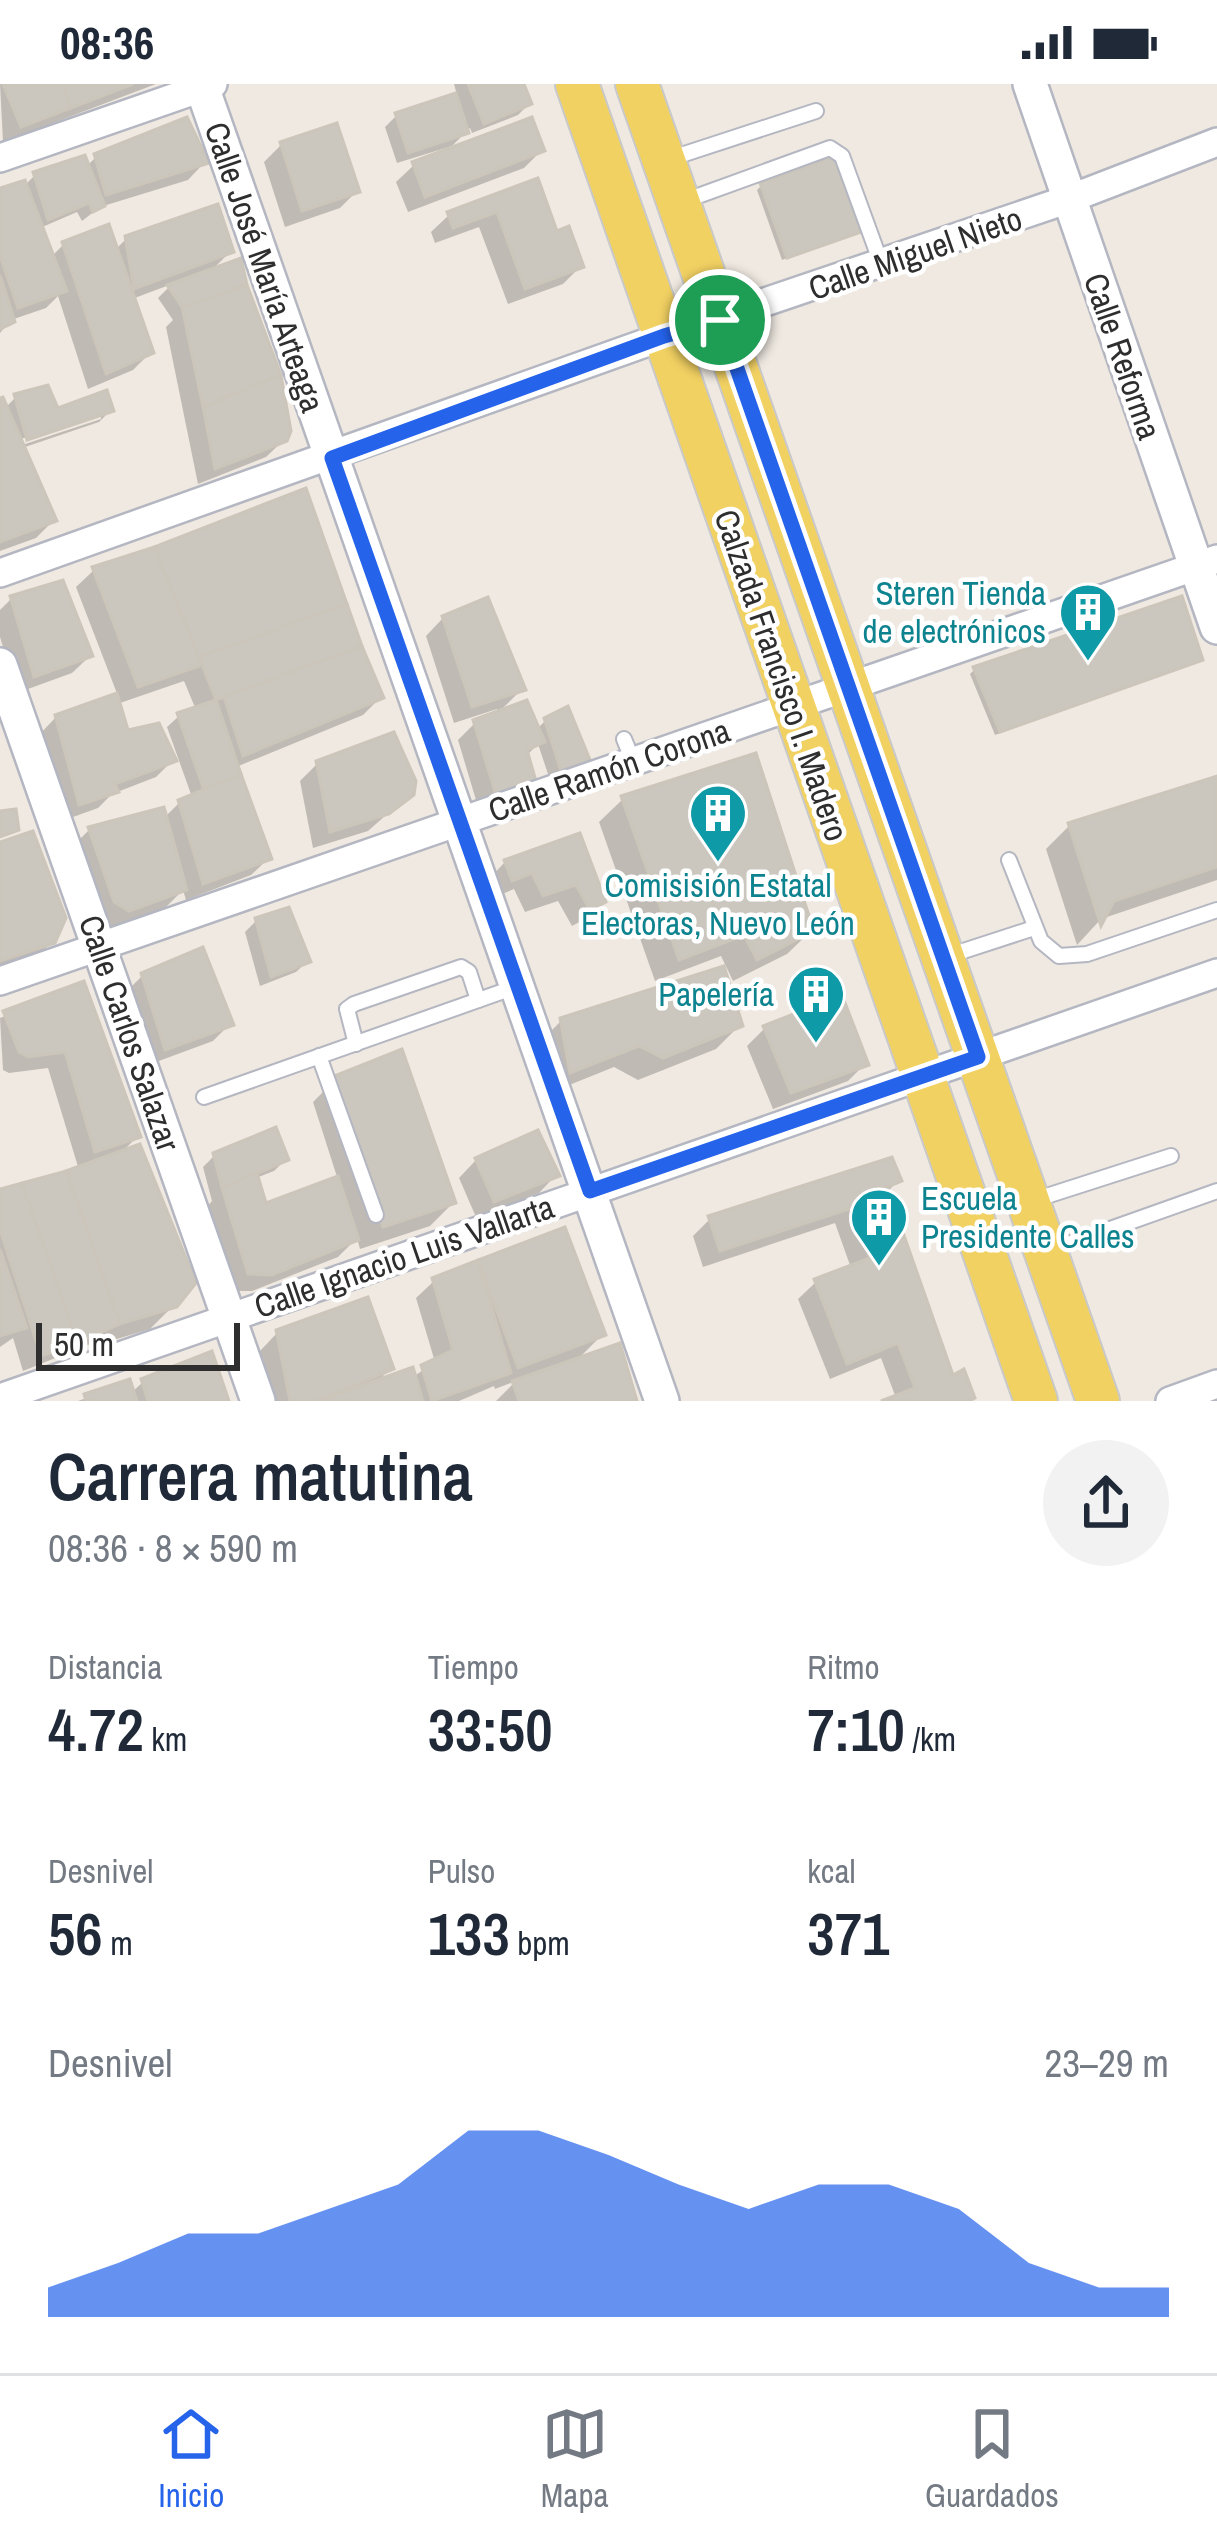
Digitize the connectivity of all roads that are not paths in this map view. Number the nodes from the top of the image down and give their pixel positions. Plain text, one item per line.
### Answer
1 (577, 84) edge
2 (637, 84) edge
3 (1030, 84) edge
4 (206, 85) edge
5 (815, 111) dead end
6 (1217, 142) edge
7 (0, 158) edge
8 (664, 160) junction
9 (1070, 199) junction
10 (679, 202) junction
11 (881, 264) junction
12 (720, 320) junction
13 (664, 336) junction
14 (332, 458) junction
15 (1206, 562) edge
16 (0, 574) edge
17 (1217, 627) edge
18 (0, 665) edge
19 (848, 687) junction
20 (793, 706) junction
21 (460, 821) junction
22 (1009, 860) dead end
23 (1217, 910) edge
24 (1034, 928) junction
25 (100, 946) junction
26 (943, 958) junction
27 (1217, 973) edge
28 (0, 981) edge
29 (518, 986) junction
30 (478, 1000) junction
31 (356, 1043) junction
32 (319, 1056) junction
33 (978, 1057) junction
34 (922, 1075) junction
35 (204, 1097) dead end
36 (1171, 1156) dead end
37 (590, 1191) junction
38 (1217, 1191) edge
39 (1029, 1202) junction
40 (376, 1215) dead end
41 (1046, 1252) junction
42 (230, 1318) junction
43 (1217, 1384) edge
44 (0, 1398) edge
45 (259, 1401) edge
46 (662, 1401) edge
47 (1036, 1401) edge
48 (1099, 1401) edge
49 (1170, 1401) edge

1 - 13 main road, Calzada Francisco I. Madero
2 - 8 main road, Calzada Francisco I. Madero
3 - 9 street, Calle Reforma
4 - 7 street
4 - 14 street, Calle José María Arteaga
5 - 8 lane
6 - 9 street, Calle Miguel Nieto
8 - 10 main road, Calzada Francisco I. Madero
9 - 11 street, Calle Miguel Nieto
9 - 15 street, Calle Reforma
10 - 11 lane
10 - 12 main road, Calzada Francisco I. Madero
11 - 12 street, Calle Miguel Nieto
12 - 13 street, Calle Miguel Nieto
12 - 19 main road, Calzada Francisco I. Madero
13 - 14 street, Calle Miguel Nieto
13 - 20 main road, Calzada Francisco I. Madero
14 - 16 street, Calle Miguel Nieto
14 - 21 street, Calle José María Arteaga
15 - 17 street, Calle Reforma
15 - 19 street, Calle Ramón Corona
18 - 25 street, Calle Carlos Salazar
19 - 20 street, Calle Ramón Corona
19 - 26 main road, Calzada Francisco I. Madero
20 - 21 street, Calle Ramón Corona
20 - 34 main road, Calzada Francisco I. Madero
21 - 25 street, Calle Ramón Corona
21 - 29 street, Calle José María Arteaga
22 - 24 lane
23 - 24 lane
24 - 26 lane
25 - 28 street, Calle Ramón Corona
25 - 42 street, Calle Carlos Salazar
26 - 33 main road, Calzada Francisco I. Madero
27 - 33 street, Calle Ignacio Luis Vallarta
29 - 30 lane
29 - 37 street, Calle José María Arteaga
30 - 31 lane
30 - 31 lane
31 - 32 lane
32 - 35 lane
32 - 40 lane
33 - 34 street, Calle Ignacio Luis Vallarta
33 - 39 main road, Calzada Francisco I. Madero
34 - 37 street, Calle Ignacio Luis Vallarta
34 - 47 main road, Calzada Francisco I. Madero
36 - 39 lane
37 - 42 street, Calle Ignacio Luis Vallarta
37 - 46 street, Calle José María Arteaga
38 - 41 lane
39 - 41 main road, Calzada Francisco I. Madero
41 - 48 main road, Calzada Francisco I. Madero
42 - 44 street, Calle Ignacio Luis Vallarta
42 - 45 street, Calle Carlos Salazar
43 - 49 street

